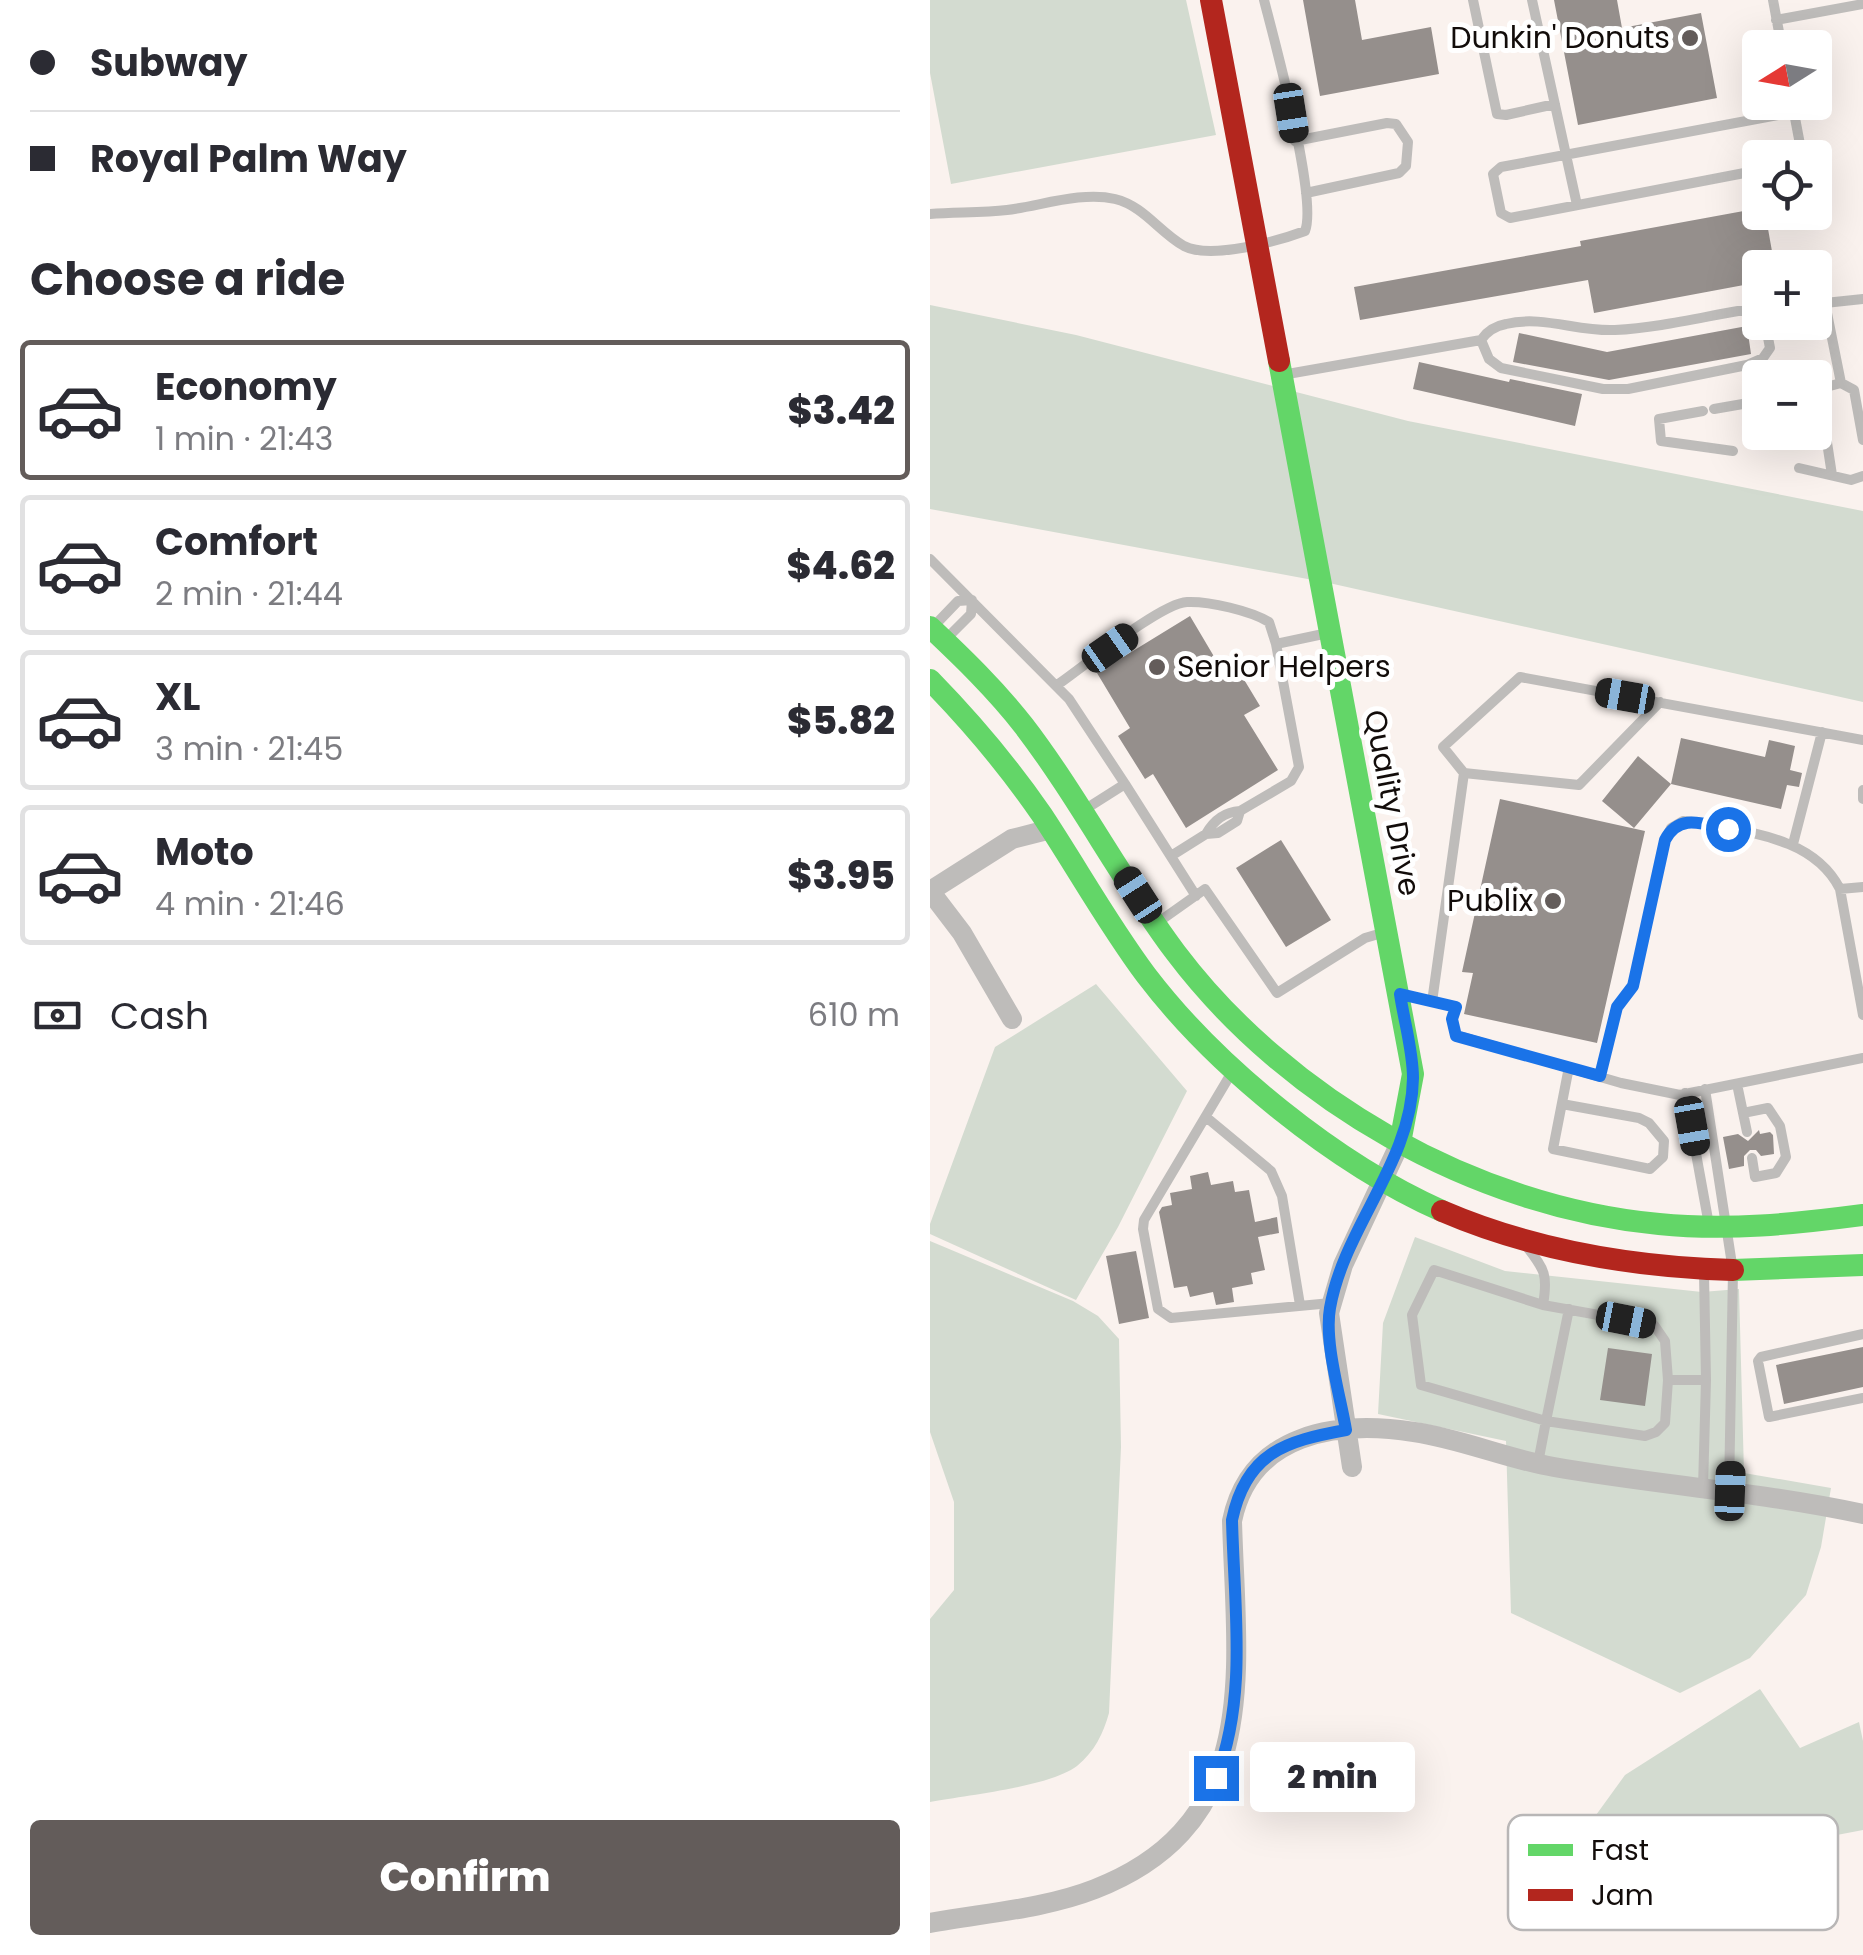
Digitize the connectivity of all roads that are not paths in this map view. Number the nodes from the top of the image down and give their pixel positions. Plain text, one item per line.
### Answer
1 (1211, 0) edge
2 (1264, 0) edge
3 (1473, 0) edge
4 (1532, 0) edge
5 (1773, 0) edge
6 (1863, 4) edge
7 (1776, 20) junction
8 (1778, 30) edge
9 (1556, 104) junction
10 (1742, 118) edge
11 (1296, 141) junction
12 (1568, 154) junction
13 (1742, 173) edge
14 (1306, 193) junction
15 (1577, 205) junction
16 (930, 214) edge
17 (1257, 244) junction
18 (1863, 299) edge
19 (1832, 303) edge
20 (1742, 311) edge
21 (1481, 340) junction
22 (1768, 340) edge
23 (1830, 340) edge
24 (1281, 376) junction
25 (1841, 383) junction
26 (1832, 386) edge
27 (1742, 403) edge
28 (1863, 440) edge
29 (1828, 450) edge
30 (1733, 451) dead end
31 (1799, 468) dead end
32 (1832, 475) junction
33 (1863, 476) edge
34 (930, 558) edge
35 (972, 600) junction
36 (936, 632) edge
37 (1329, 633) junction
38 (1276, 644) junction
39 (930, 680) edge
40 (1057, 685) junction
41 (1660, 702) junction
42 (1822, 732) junction
43 (1863, 740) edge
44 (1464, 773) junction
45 (1125, 784) junction
46 (1863, 790) edge
47 (1863, 799) edge
48 (1083, 811) junction
49 (1052, 829) junction
50 (1793, 844) junction
51 (1170, 856) junction
52 (1863, 887) edge
53 (1840, 889) junction
54 (930, 891) edge
55 (1196, 896) junction
56 (1156, 924) junction
57 (1112, 925) junction
58 (1387, 932) junction
59 (1400, 994) junction
60 (1432, 1002) junction
61 (1863, 1016) edge
62 (1012, 1020) dead end
63 (1863, 1058) edge
64 (1569, 1066) junction
65 (1233, 1071) junction
66 (1600, 1076) junction
67 (1737, 1084) junction
68 (1705, 1090) junction
69 (1686, 1093) junction
70 (1562, 1104) junction
71 (1743, 1113) junction
72 (1206, 1117) junction
73 (1747, 1132) dead end
74 (1400, 1142) junction
75 (1752, 1158) dead end
76 (1382, 1180) junction
77 (1863, 1215) edge
78 (1719, 1228) junction
79 (1519, 1238) junction
80 (1863, 1265) edge
81 (1733, 1271) junction
82 (1704, 1272) junction
83 (1331, 1303) junction
84 (1543, 1304) junction
85 (1300, 1305) junction
86 (1569, 1310) junction
87 (1863, 1334) edge
88 (1668, 1380) junction
89 (1706, 1380) junction
90 (1863, 1398) edge
91 (1546, 1421) junction
92 (1346, 1430) junction
93 (1538, 1463) junction
94 (1352, 1468) dead end
95 (1702, 1488) junction
96 (1730, 1491) junction
97 (1863, 1514) edge
98 (930, 1923) edge

1 - 17 main road, Quality Drive
2 - 11 lane
3 - 9 lane
4 - 9 lane
5 - 7 lane
6 - 7 lane
7 - 8 lane
9 - 12 lane
10 - 12 lane
11 - 14 lane
11 - 14 lane
12 - 15 lane
12 - 15 lane
13 - 15 lane
14 - 17 lane
16 - 17 lane
17 - 24 main road, Quality Drive
18 - 19 lane
20 - 21 lane
21 - 22 lane
21 - 24 lane
23 - 25 lane
24 - 37 main road, Quality Drive
25 - 26 lane
25 - 28 lane
27 - 30 lane
29 - 32 lane
31 - 32 lane
32 - 33 lane
34 - 35 lane
35 - 36 lane
35 - 36 lane
35 - 40 lane
36 - 48 main road
37 - 38 lane
37 - 58 main road, Quality Drive
38 - 40 lane
38 - 51 lane
39 - 49 main road
40 - 45 lane
41 - 42 lane
41 - 44 lane
41 - 44 lane
42 - 43 lane
42 - 50 lane
44 - 60 lane
45 - 48 lane
45 - 51 lane
46 - 47 lane
48 - 56 main road
49 - 54 street
49 - 57 main road
50 - 53 lane
50 - 66 lane
51 - 55 lane
52 - 53 lane
53 - 61 lane
54 - 62 street
55 - 56 lane
55 - 58 lane
56 - 57 main road
56 - 74 main road
57 - 65 main road
58 - 59 main road, Quality Drive
59 - 60 lane
59 - 74 main road, Quality Drive
60 - 64 lane
63 - 67 lane
64 - 66 lane
64 - 70 lane
65 - 72 lane
65 - 76 main road
66 - 69 lane
67 - 68 lane
67 - 71 lane
68 - 69 lane
68 - 78 lane
69 - 78 lane
70 - 70 lane
71 - 73 lane
71 - 75 lane
72 - 85 lane
72 - 85 lane
74 - 76 street, Quality Drive
74 - 78 main road
76 - 79 main road
76 - 83 street, Quality Drive
77 - 78 main road
78 - 81 lane
78 - 82 main road
79 - 82 main road
79 - 84 lane
80 - 81 main road
81 - 82 main road
81 - 96 lane
82 - 89 lane
83 - 85 lane
83 - 92 street, Quality Drive
84 - 86 lane
84 - 91 lane
86 - 88 lane
86 - 91 lane
87 - 90 lane
88 - 89 lane
88 - 91 lane
89 - 95 lane
91 - 93 lane
92 - 93 street
92 - 94 street, Quality Drive
92 - 98 street
93 - 95 street
95 - 96 street
96 - 97 street

